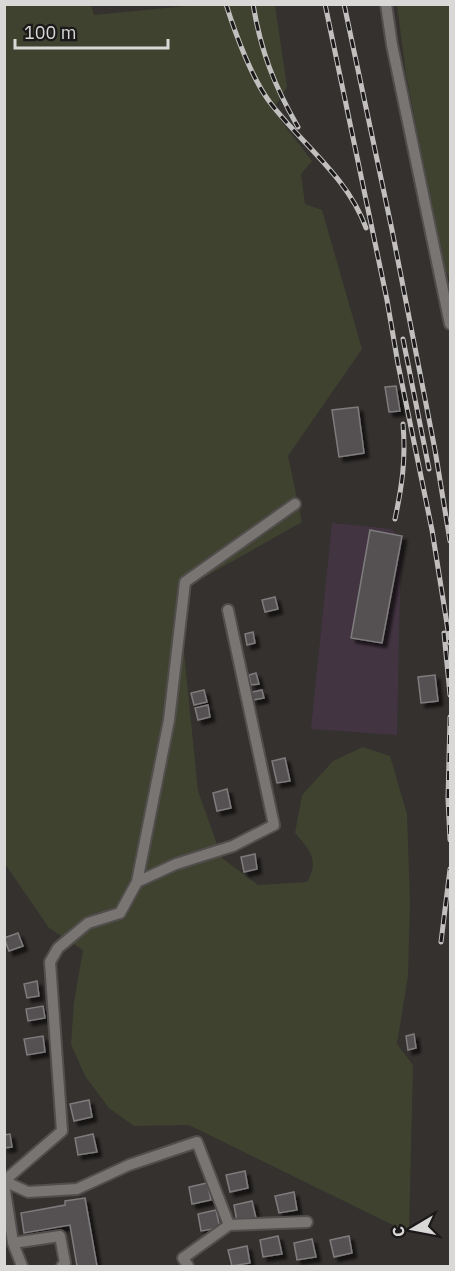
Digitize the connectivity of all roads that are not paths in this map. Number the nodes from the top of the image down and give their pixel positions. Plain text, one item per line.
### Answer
1 (386, 4) edge
2 (450, 324) edge
3 (295, 504) dead end
4 (228, 610) dead end
5 (137, 882) junction
6 (4, 1182) edge
7 (307, 1222) dead end
8 (229, 1226) junction
9 (13, 1243) junction
10 (22, 1266) edge
11 (62, 1266) edge
12 (188, 1266) edge

1 - 2 street
3 - 5 street
4 - 5 street
5 - 6 street
6 - 8 street
6 - 9 street
7 - 8 street
8 - 12 street
9 - 10 street
9 - 11 street

